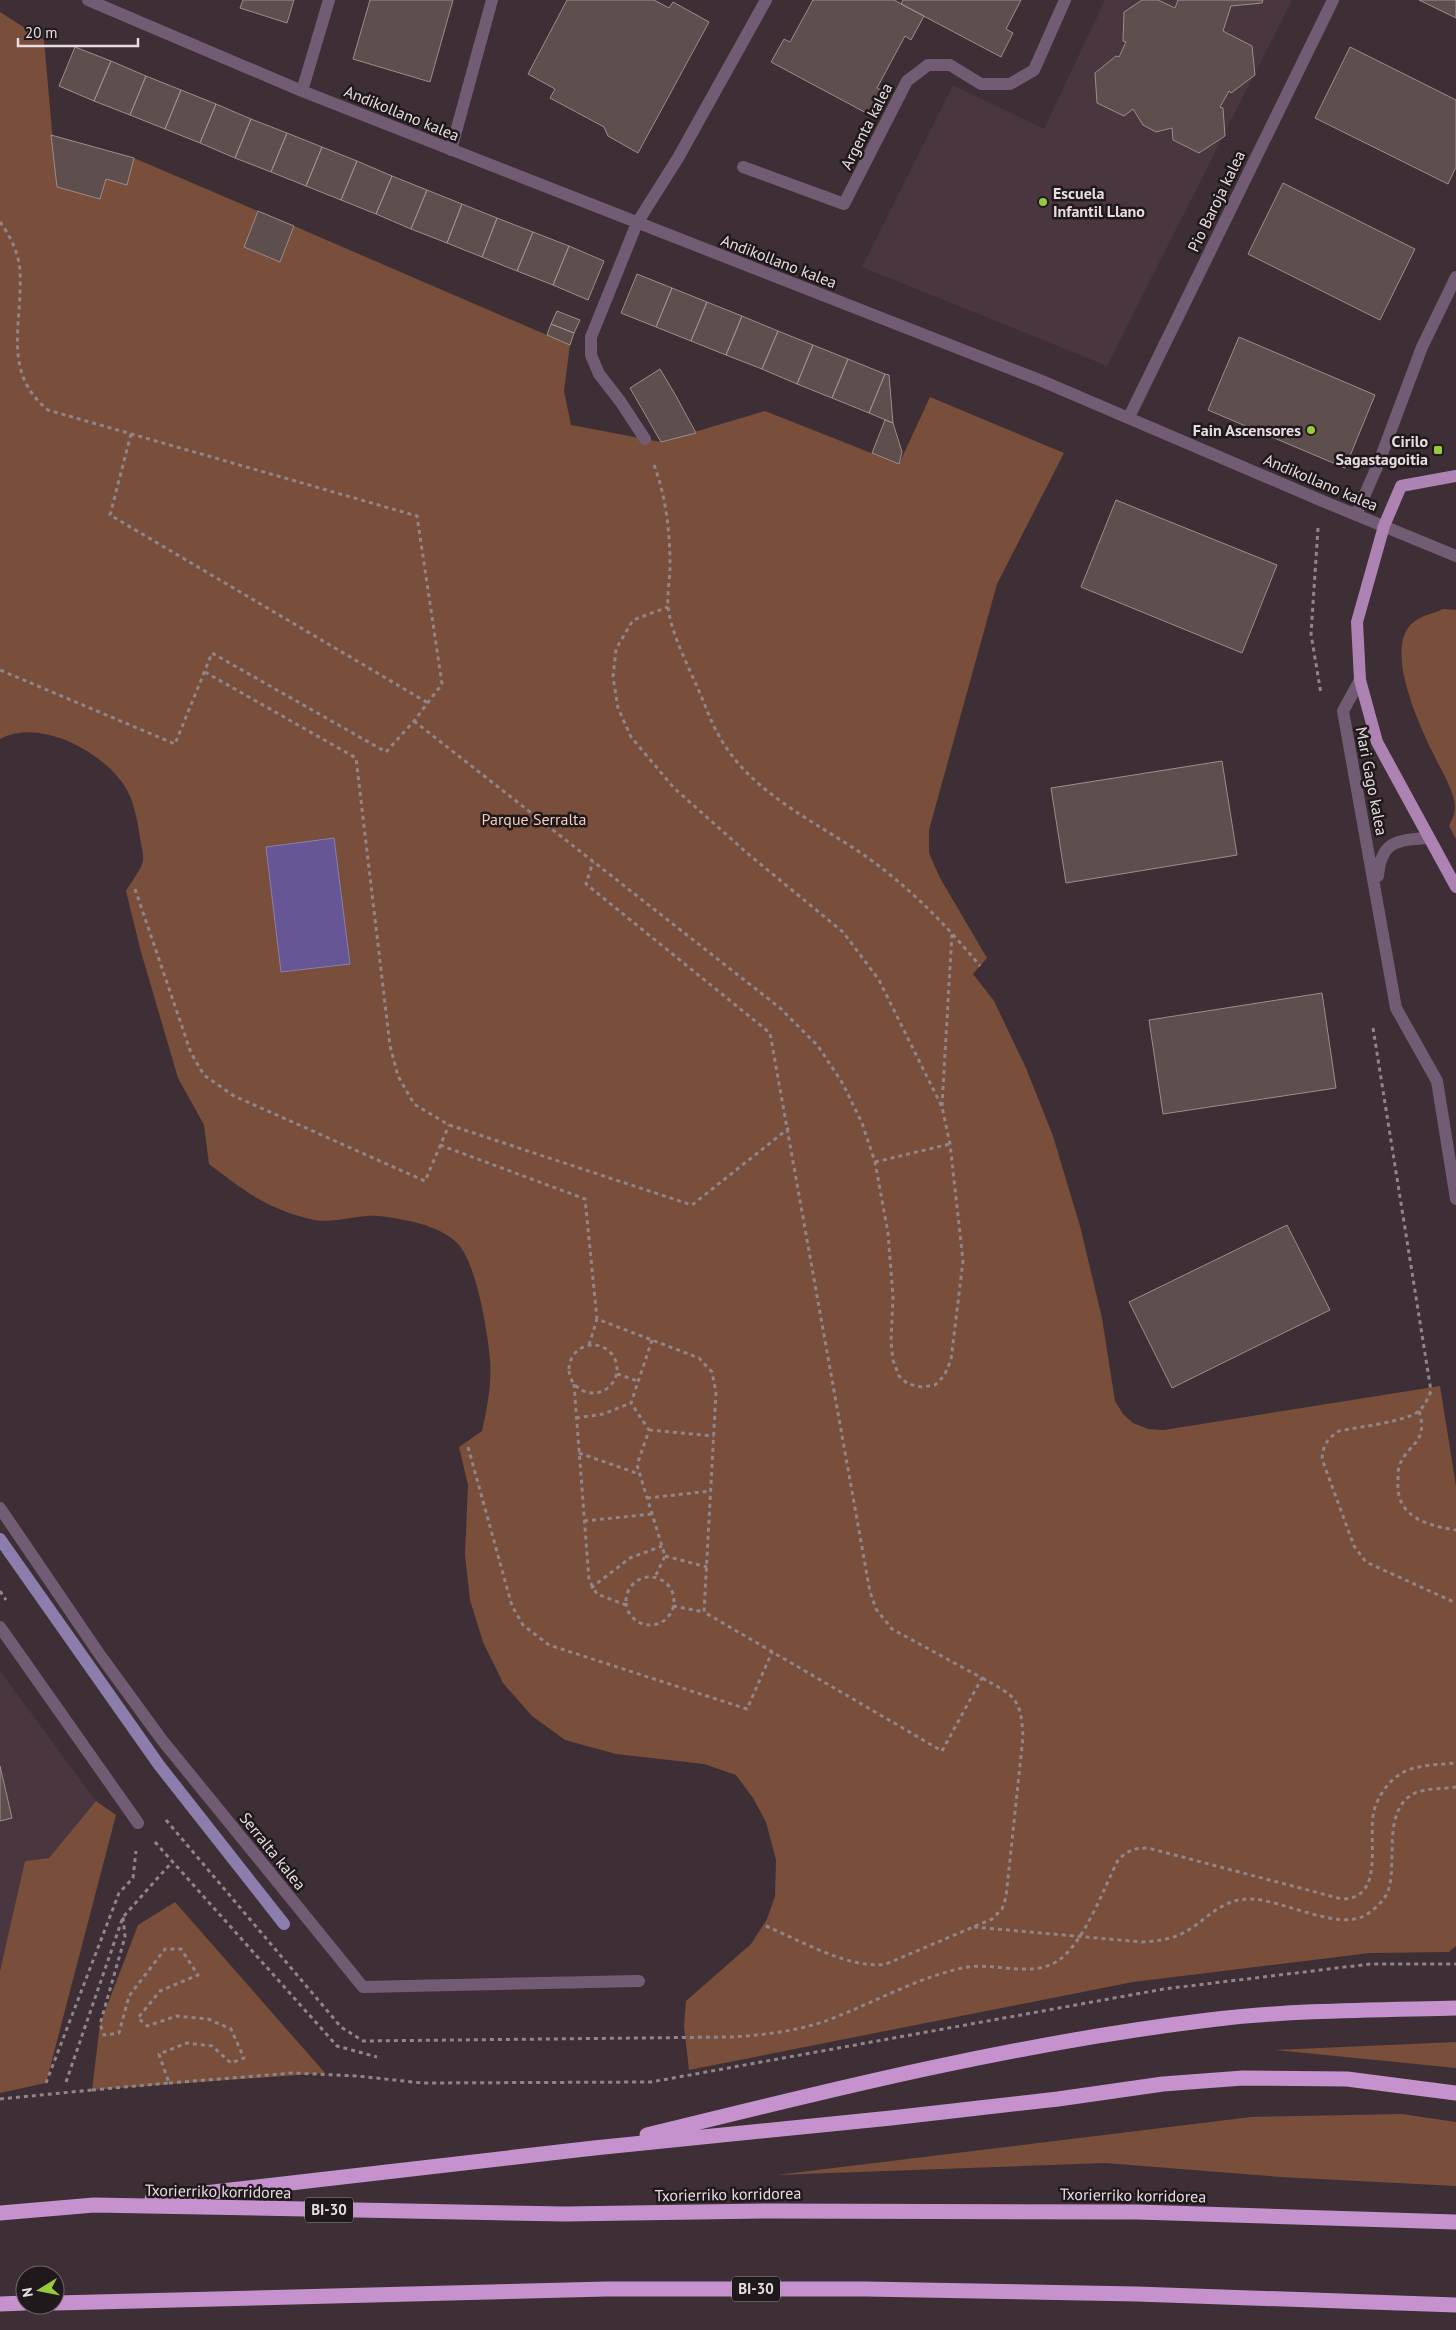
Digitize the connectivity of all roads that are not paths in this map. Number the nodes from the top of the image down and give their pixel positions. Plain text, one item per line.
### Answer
1 (88, 0) edge
2 (329, 0) edge
3 (492, 0) edge
4 (1065, 0) edge
5 (1333, 0) edge
6 (762, 1) edge
7 (302, 91) junction
8 (451, 150) junction
9 (743, 167) dead end
10 (637, 224) junction
11 (1456, 277) edge
12 (1129, 417) junction
13 (645, 439) road end
14 (1456, 476) edge
15 (1356, 515) junction
16 (1384, 526) junction
17 (1456, 556) edge
18 (1360, 680) junction
19 (1428, 838) junction
20 (1456, 887) edge
21 (1376, 891) junction
22 (1456, 1199) edge
23 (0, 1508) edge
24 (0, 1627) edge
25 (138, 1823) road end
26 (639, 1981) dead end
27 (1456, 2008) edge
28 (1422, 2009) junction
29 (1456, 2015) edge
30 (1456, 2093) edge
31 (594, 2148) junction
32 (94, 2205) junction
33 (0, 2213) edge
34 (1456, 2222) edge
35 (65, 2303) edge
36 (0, 2304) edge
37 (15, 2304) edge
38 (1456, 2305) edge

1 - 7 street, Andikollano kalea
2 - 7 street
3 - 8 street
4 - 9 street, Argenta kalea
5 - 12 street, Pio Baroja kalea
6 - 10 street
7 - 8 street, Andikollano kalea
8 - 10 street, Andikollano kalea
10 - 12 street, Andikollano kalea
10 - 13 street
11 - 15 street
12 - 15 street, Andikollano kalea
14 - 16 main road
15 - 16 street, Andikollano kalea
16 - 17 street, Andikollano kalea
16 - 18 main road
18 - 19 main road
18 - 21 street, Mari Gago kalea
19 - 20 main road
19 - 21 street, Mari Gago kalea
21 - 22 street, Mari Gago kalea
23 - 26 street, Serralta kalea
24 - 25 street
27 - 28 highway
28 - 29 highway
28 - 31 highway
30 - 31 highway
31 - 32 highway
32 - 33 highway, Txorierriko korridorea / BI-30
32 - 34 highway, Txorierriko korridorea / BI-30
35 - 38 highway, BI-30
36 - 37 highway

